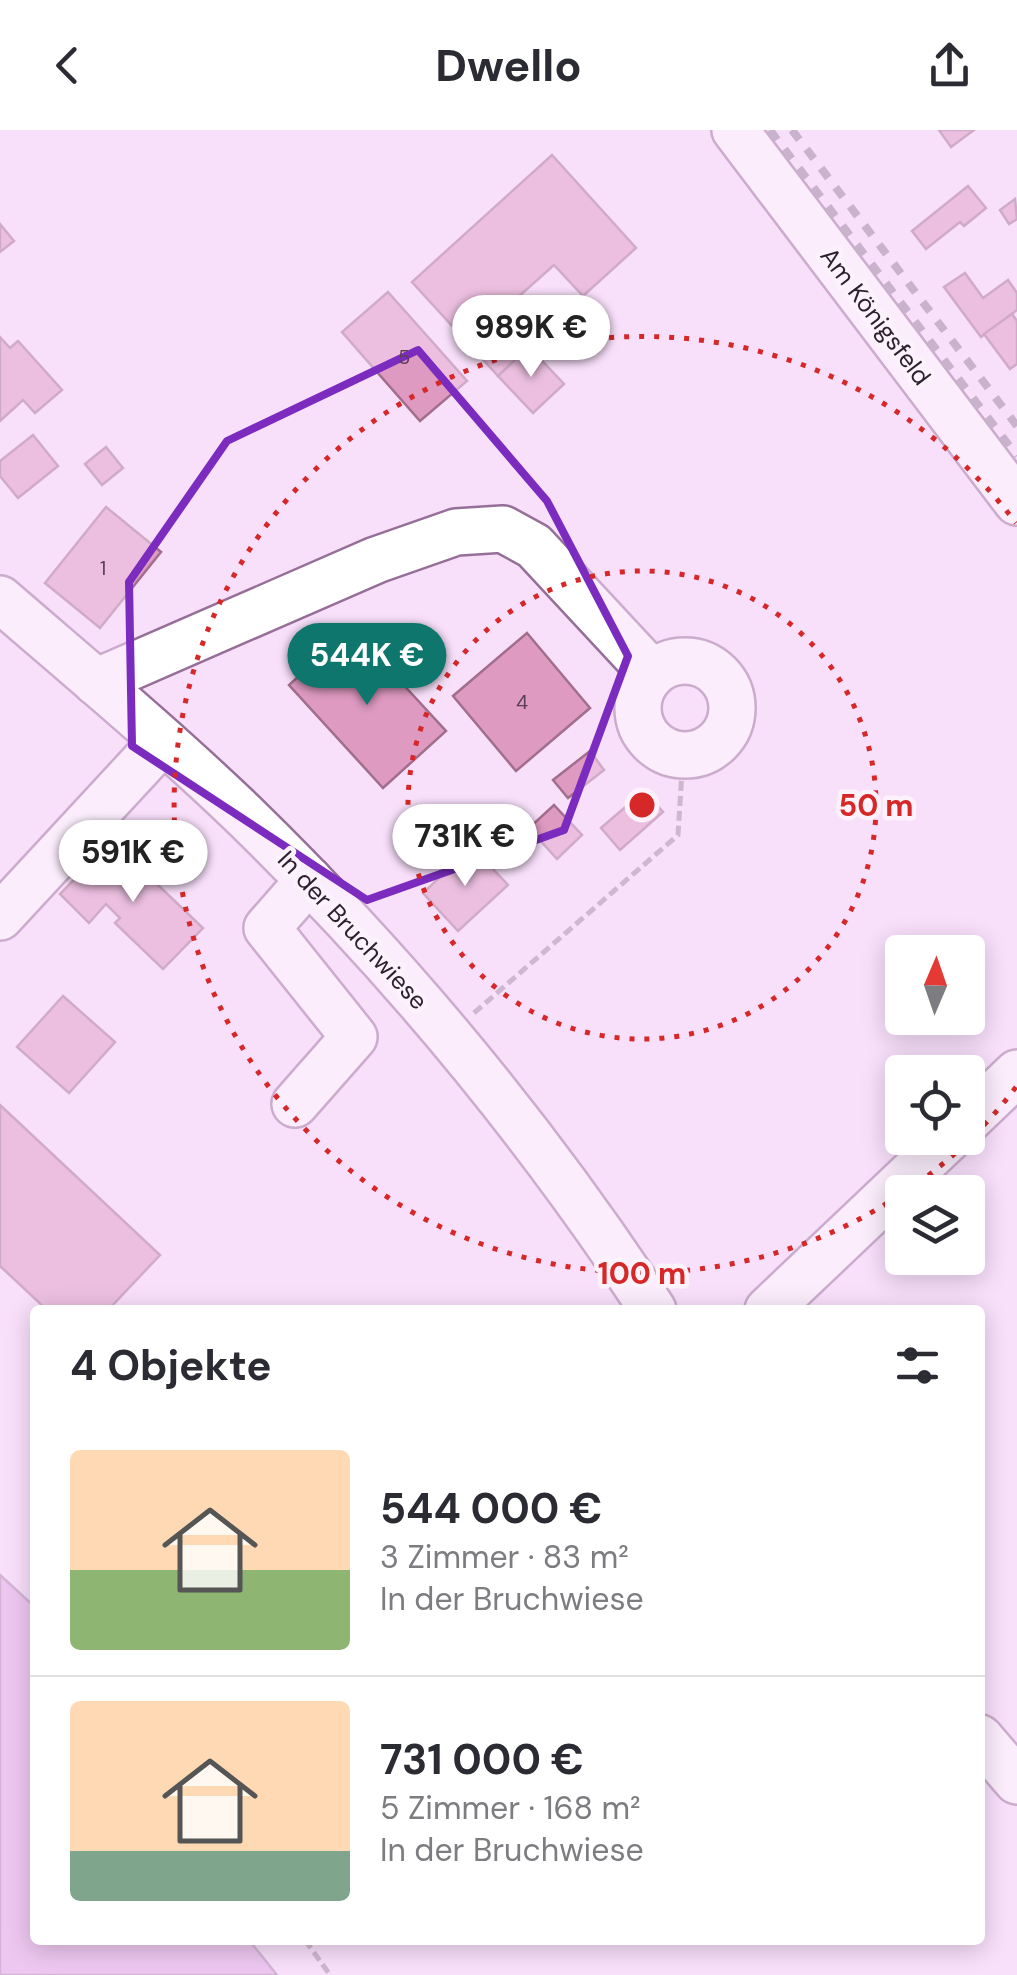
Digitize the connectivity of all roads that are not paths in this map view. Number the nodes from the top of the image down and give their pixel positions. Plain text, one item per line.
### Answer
1 (735, 130) edge
2 (1017, 502) edge
3 (0, 600) edge
4 (652, 673) junction
5 (96, 682) junction
6 (163, 741) junction
7 (309, 880) junction
8 (0, 917) edge
9 (1017, 1073) edge
10 (296, 1104) dead end
11 (985, 1104) edge
12 (931, 1155) edge
13 (650, 1305) edge
14 (773, 1305) edge
15 (985, 1744) edge
16 (1017, 1781) edge

1 - 2 street, Am Königsfeld
3 - 5 street, In der Bruchwiese
4 - 4 street
4 - 5 street
5 - 6 street, In der Bruchwiese
6 - 7 street, In der Bruchwiese
6 - 8 street
7 - 10 street
7 - 13 street, In der Bruchwiese
9 - 11 street
12 - 14 street
15 - 16 street

